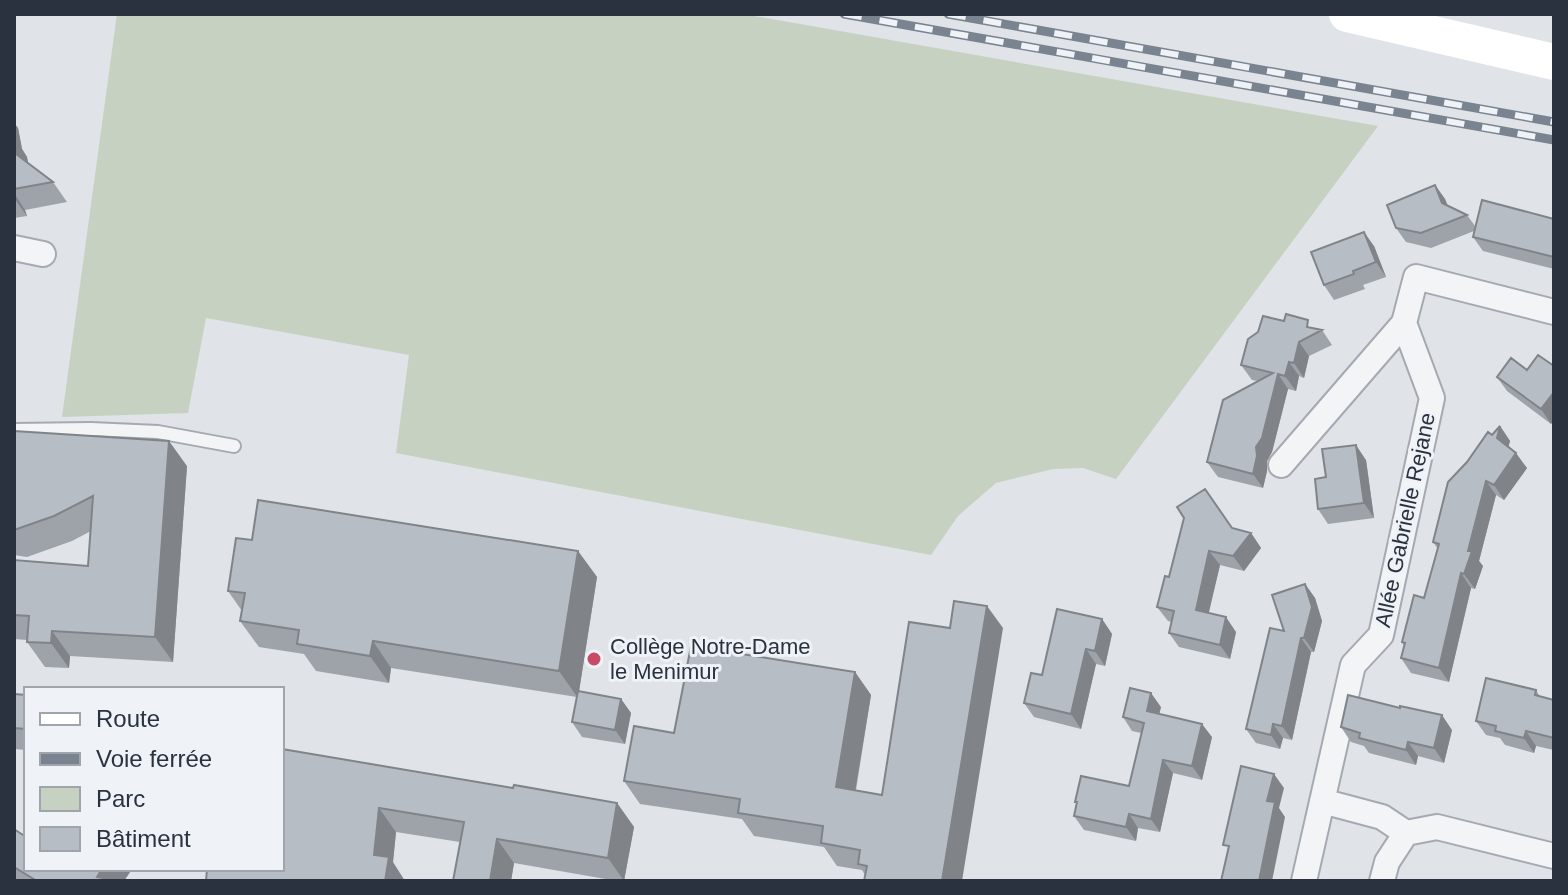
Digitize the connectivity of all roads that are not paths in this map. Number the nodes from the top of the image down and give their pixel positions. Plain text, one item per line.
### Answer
1 (1347, 14) edge
2 (1428, 24) edge
3 (1554, 62) edge
4 (14, 248) edge
5 (43, 254) dead end
6 (1554, 312) edge
7 (1404, 323) junction
8 (14, 430) edge
9 (234, 446) dead end
10 (1281, 465) dead end
11 (1322, 801) junction
12 (1406, 833) junction
13 (1554, 856) edge
14 (1304, 881) edge
15 (1382, 881) edge

1 - 2 street
2 - 3 street
4 - 5 street
6 - 7 street
7 - 10 street
7 - 11 street, Allée Gabrielle Rejane
8 - 9 lane
11 - 12 street
11 - 14 street, Allée Gabrielle Rejane
12 - 13 street
12 - 15 street

